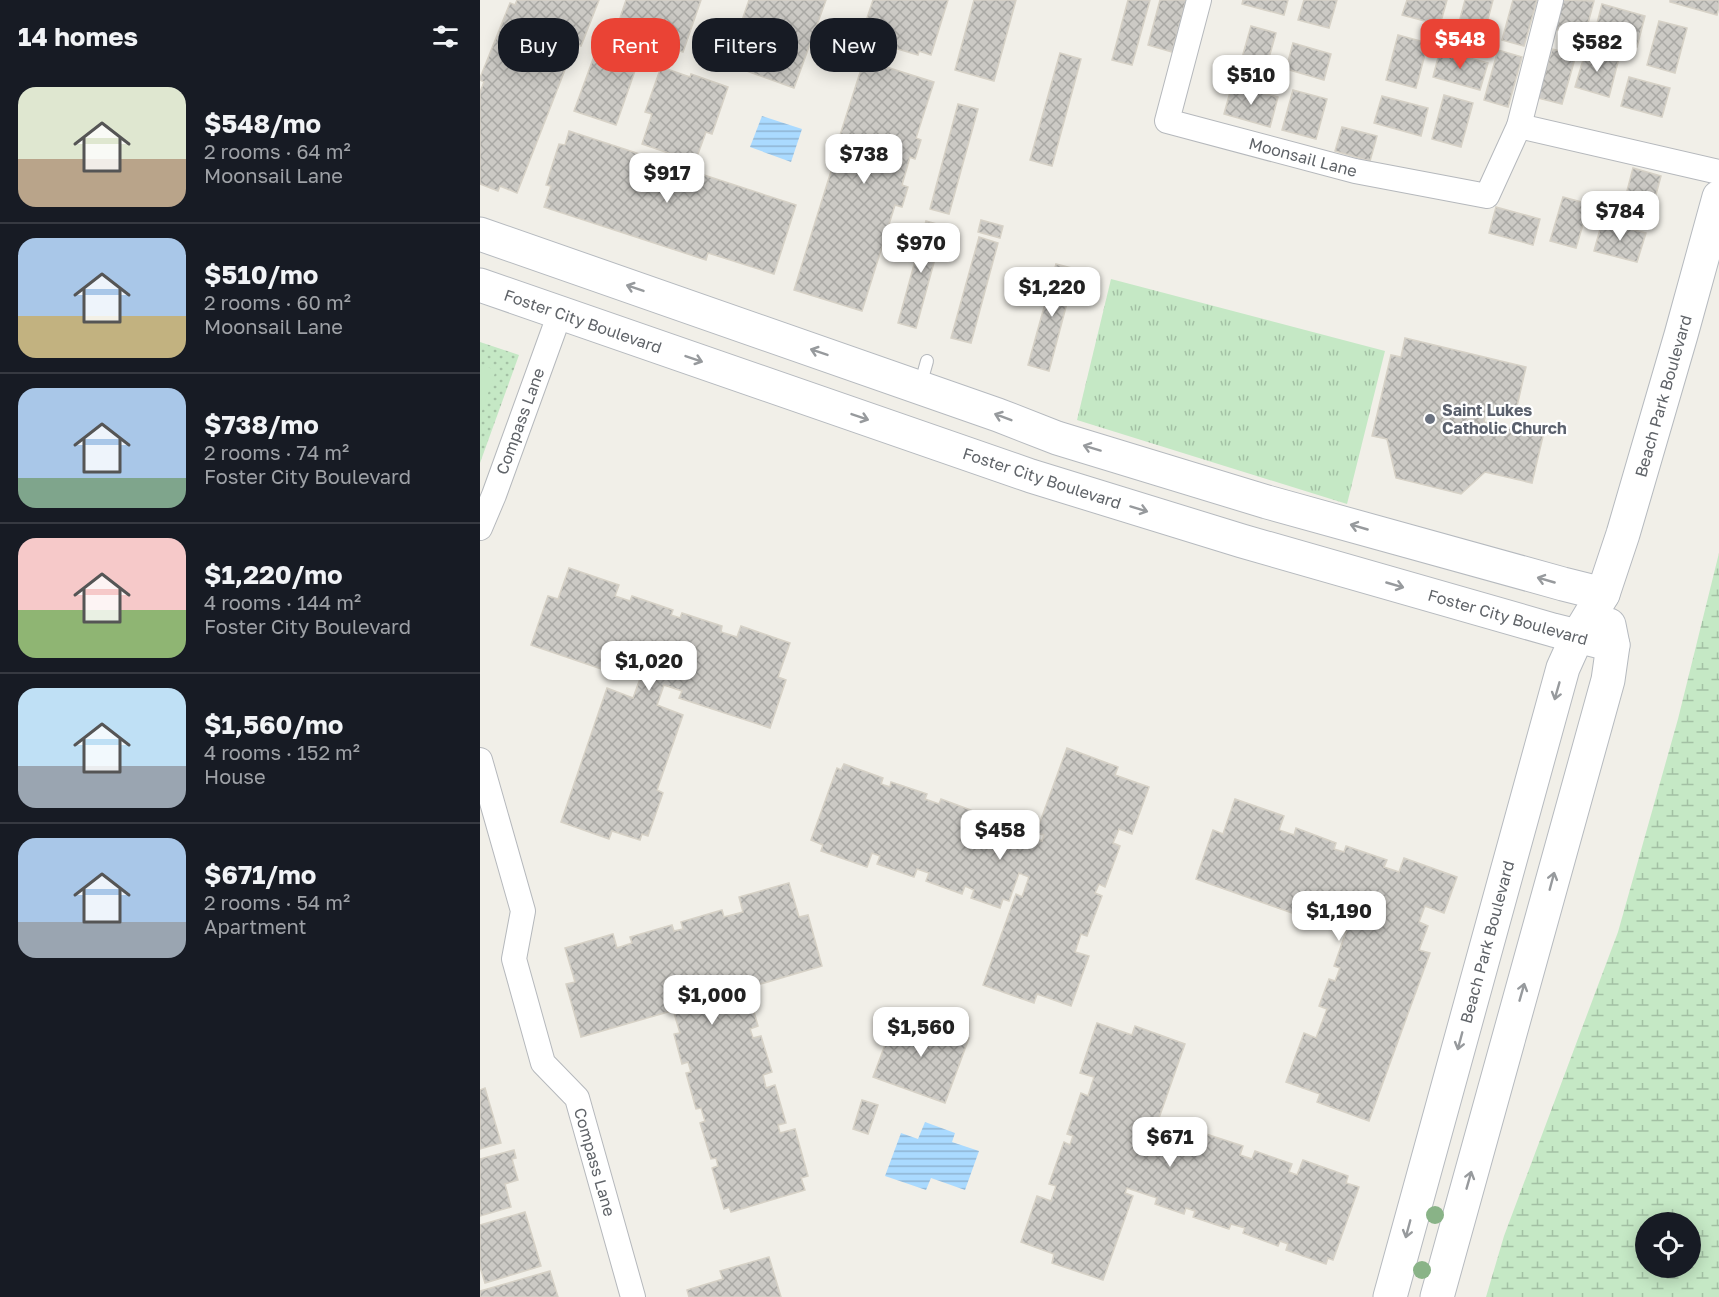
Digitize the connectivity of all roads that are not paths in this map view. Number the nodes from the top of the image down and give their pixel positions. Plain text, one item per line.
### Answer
1 (1199, 0) edge
2 (1551, 0) edge
3 (1519, 126) junction
4 (1719, 172) edge
5 (1719, 197) edge
6 (480, 234) edge
7 (480, 285) edge
8 (560, 313) junction
9 (480, 528) edge
10 (1603, 594) junction
11 (1577, 637) junction
12 (1613, 645) junction
13 (480, 760) edge
14 (633, 1297) edge
15 (1390, 1297) edge
16 (1437, 1297) edge

1 - 3 street, Moonsail Lane
2 - 3 street, Moonsail Lane
3 - 4 street
5 - 10 main road, Beach Park Boulevard
10 -> 6 main road
7 - 8 main road, Foster City Boulevard
8 - 9 street, Compass Lane
8 -> 11 main road, Foster City Boulevard
10 - 11 main road, Beach Park Boulevard
10 - 12 main road, Beach Park Boulevard
11 - 12 main road, Foster City Boulevard
11 -> 15 main road, Beach Park Boulevard
16 -> 12 main road, Beach Park Boulevard
13 - 14 street, Compass Lane

